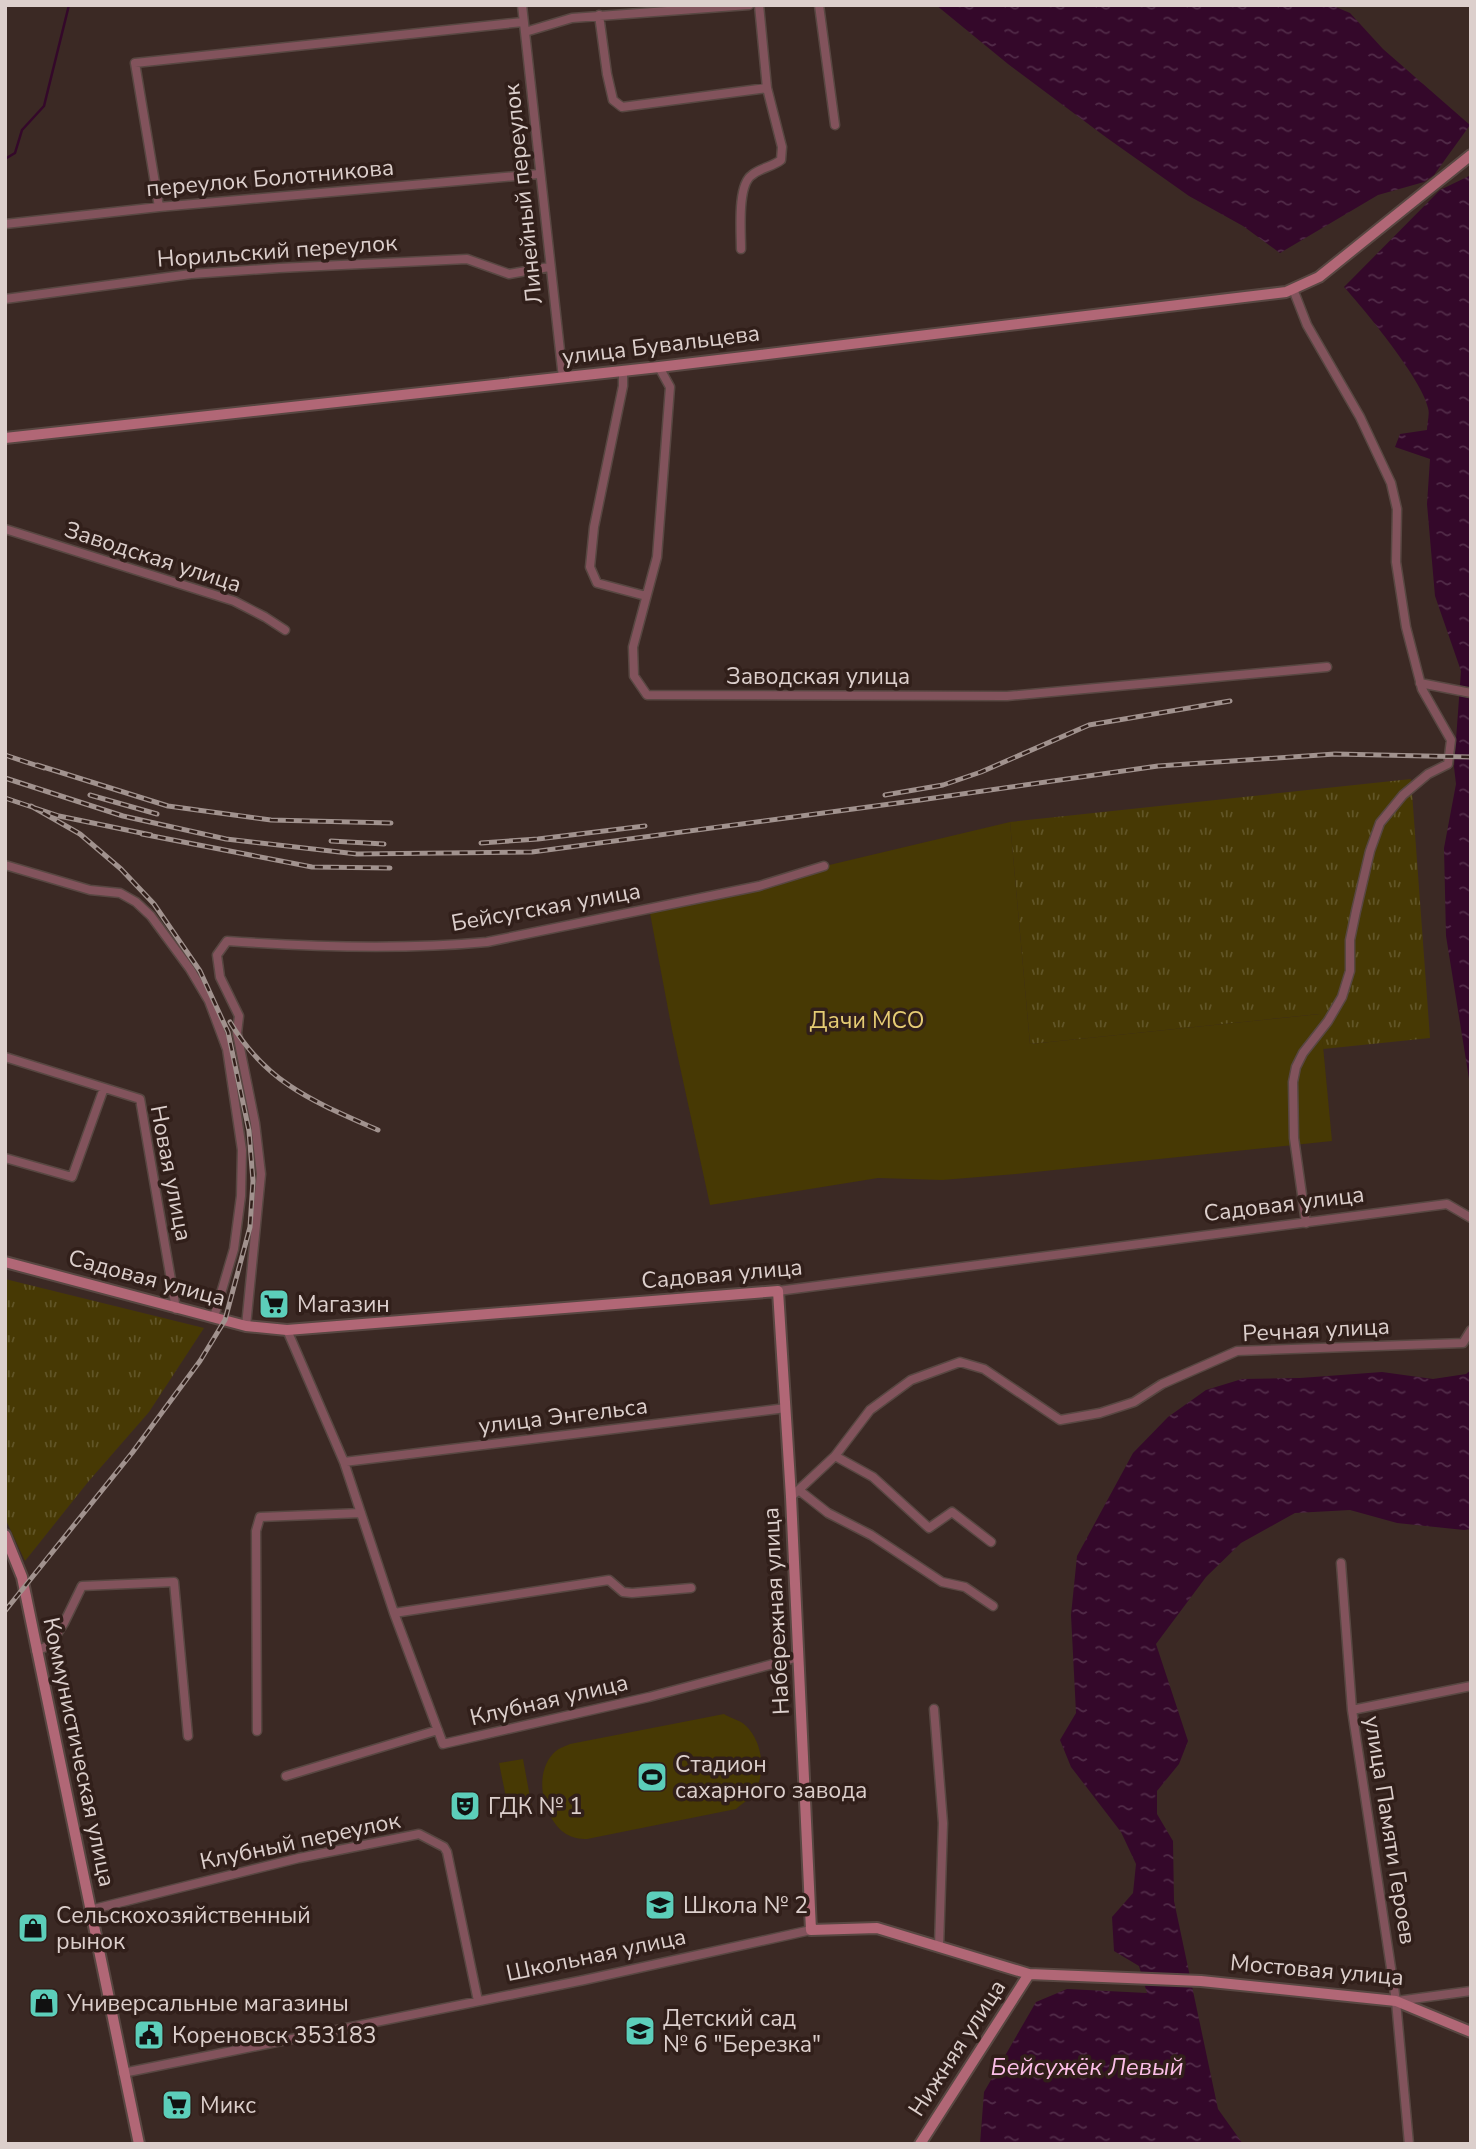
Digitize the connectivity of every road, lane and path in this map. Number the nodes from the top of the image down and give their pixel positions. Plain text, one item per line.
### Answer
1 (522, 5) edge
2 (749, 5) edge
3 (759, 5) edge
4 (819, 5) edge
5 (599, 15) junction
6 (523, 22) junction
7 (525, 32) junction
8 (767, 88) junction
9 (835, 125) dead end
10 (1471, 155) edge
11 (539, 174) junction
12 (159, 207) junction
13 (5, 224) edge
14 (741, 249) dead end
15 (549, 267) junction
16 (1293, 289) junction
17 (5, 299) edge
18 (659, 367) junction
19 (623, 371) junction
20 (563, 378) junction
21 (5, 438) edge
22 (5, 529) edge
23 (646, 596) junction
24 (285, 631) dead end
25 (1326, 667) dead end
26 (1420, 683) junction
27 (1471, 693) edge
28 (5, 865) edge
29 (824, 866) dead end
30 (5, 1057) edge
31 (104, 1088) junction
32 (5, 1158) edge
33 (1471, 1218) edge
34 (1306, 1223) junction
35 (5, 1262) edge
36 (778, 1291) junction
37 (176, 1308) junction
38 (214, 1317) junction
39 (246, 1326) junction
40 (1471, 1329) edge
41 (287, 1330) junction
42 (786, 1408) junction
43 (835, 1456) junction
44 (344, 1462) junction
45 (796, 1494) junction
46 (361, 1513) junction
47 (5, 1535) edge
48 (992, 1542) dead end
49 (1341, 1563) dead end
50 (691, 1588) dead end
51 (993, 1606) dead end
52 (394, 1613) junction
53 (36, 1651) junction
54 (799, 1657) junction
55 (1471, 1686) edge
56 (934, 1709) dead end
57 (1352, 1710) junction
58 (438, 1730) junction
59 (257, 1731) dead end
60 (188, 1736) dead end
61 (286, 1776) dead end
62 (90, 1910) junction
63 (811, 1930) junction
64 (939, 1946) junction
65 (1030, 1975) junction
66 (1201, 1981) joint
67 (1471, 1990) edge
68 (478, 2001) junction
69 (1396, 2001) junction
70 (1471, 2032) edge
71 (123, 2073) junction
72 (139, 2144) edge
73 (920, 2144) edge
74 (1409, 2144) edge

1 - 6 street, Линейный переулок
2 - 5 street
3 - 8 street
4 - 9 street
5 - 7 street
5 - 8 street
6 - 7 street, Линейный переулок
6 - 12 street
7 - 11 street, Линейный переулок
8 - 14 street
10 - 16 street, улица Бувальцева
11 - 12 street, переулок Болотникова
11 - 15 street, Линейный переулок
12 - 13 street, переулок Болотникова
15 - 17 street, Норильский переулок
15 - 20 street, Линейный переулок
16 - 18 street, улица Бувальцева
16 - 26 street
18 - 19 street, улица Бувальцева
18 - 23 street, Заводская улица
19 - 20 street, улица Бувальцева
19 - 23 street
20 - 21 street, улица Бувальцева
22 - 24 street, Заводская улица
23 - 25 street, Заводская улица
26 - 27 street
26 - 34 street
28 - 38 street
29 - 39 street, Бейсугская улица
30 - 31 street, Новая улица
31 - 32 street
31 - 37 street, Новая улица
33 - 34 street, Садовая улица
34 - 36 street, Садовая улица
35 - 37 street, Садовая улица
36 - 41 street, Садовая улица
36 - 42 street, Набережная улица
37 - 38 street, Садовая улица
38 - 39 street, Садовая улица
39 - 41 street, Садовая улица
40 - 43 street, Речная улица
41 - 44 street
42 - 44 street, улица Энгельса
42 - 45 street, Набережная улица
43 - 45 street, Речная улица
43 - 48 street
44 - 46 street
45 - 51 street
45 - 54 street, Набережная улица
46 - 52 street
46 - 59 street
47 - 53 street, Коммунистическая улица
49 - 57 street, улица Памяти Героев
50 - 52 street
52 - 58 street
53 - 60 street
53 - 62 street, Коммунистическая улица
54 - 58 street, Клубная улица
54 - 63 street, Набережная улица
55 - 57 street
56 - 64 street
57 - 69 street, улица Памяти Героев
58 - 61 street
62 - 68 street, Клубный переулок
62 - 71 street, Коммунистическая улица
63 - 64 street, Школьная улица
63 - 68 street, Школьная улица
64 - 65 street, Школьная улица
65 - 66 street, Школьная улица
65 - 73 street, Нижняя улица
66 - 69 street, Мостовая улица
67 - 69 street, Мостовая улица
68 - 71 street, Школьная улица
69 - 70 street
69 - 74 street, улица Памяти Героев
71 - 72 street, Коммунистическая улица

